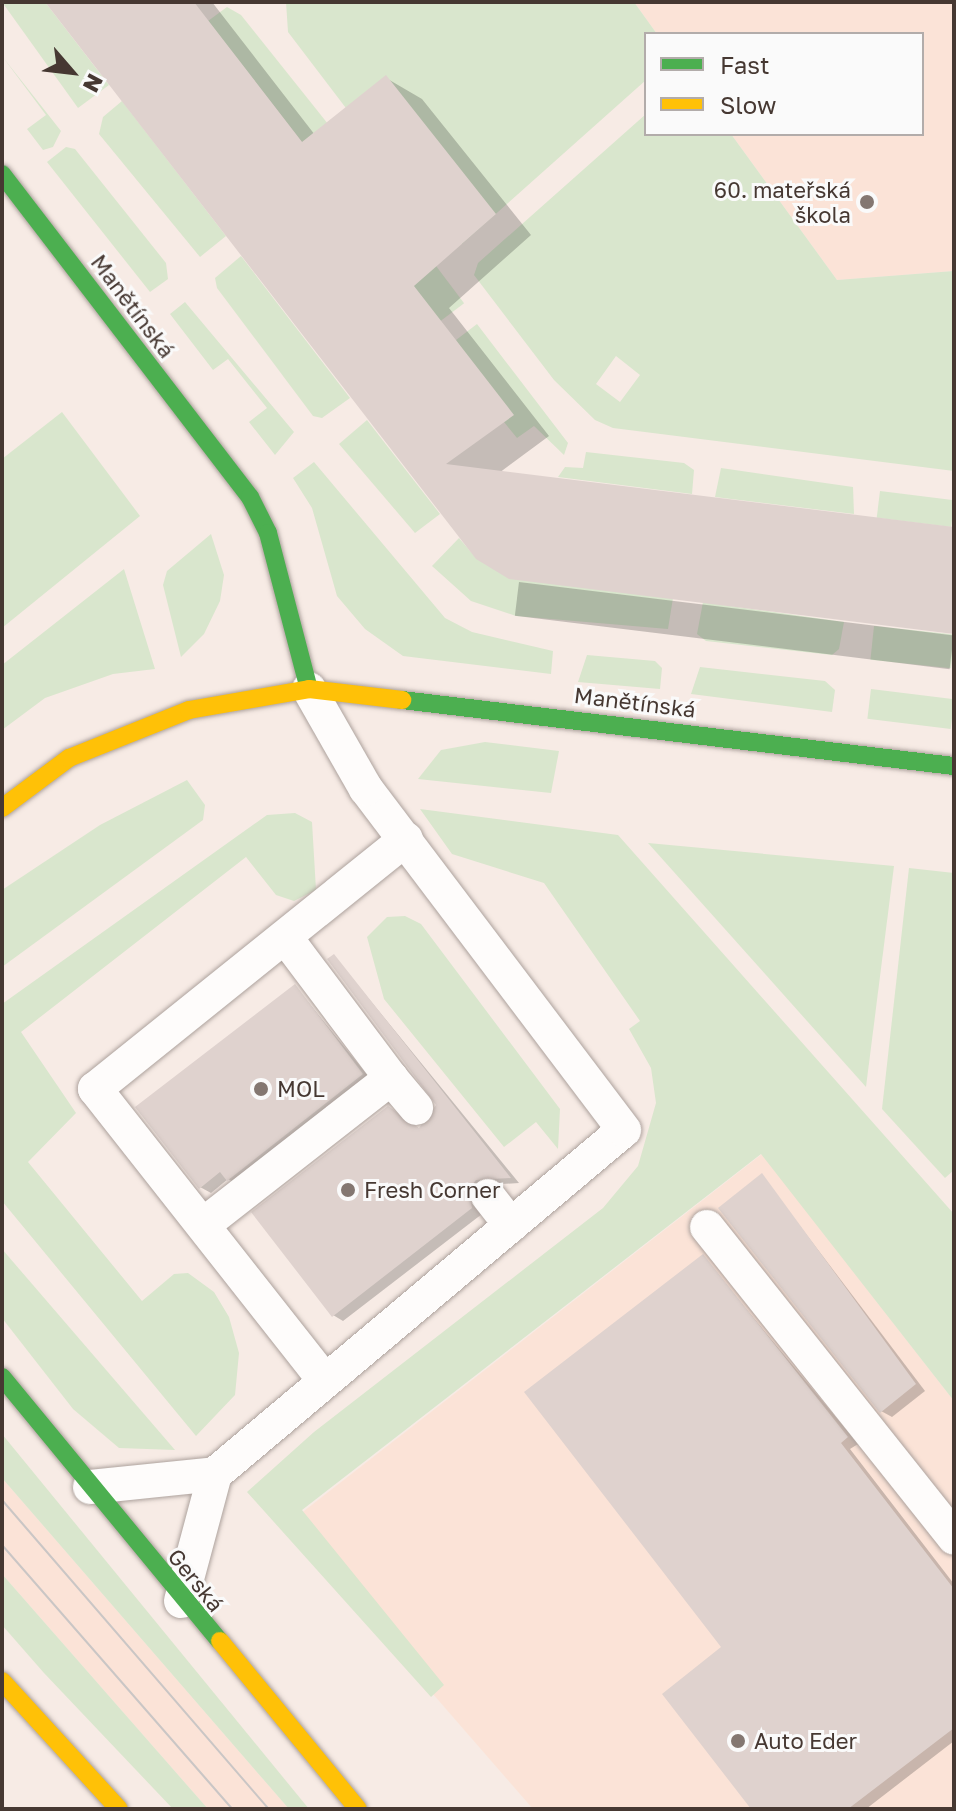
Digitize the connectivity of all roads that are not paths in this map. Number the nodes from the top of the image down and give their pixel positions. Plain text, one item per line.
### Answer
1 (2, 174) edge
2 (309, 689) junction
3 (954, 766) edge
4 (2, 808) edge
5 (406, 839) junction
6 (286, 938) junction
7 (391, 1078) junction
8 (416, 1108) dead end
9 (488, 1196) dead end
10 (203, 1225) junction
11 (511, 1225) junction
12 (707, 1227) dead end
13 (2, 1377) edge
14 (325, 1381) junction
15 (215, 1474) junction
16 (90, 1487) junction
17 (954, 1538) edge
18 (181, 1601) junction
19 (2, 1681) edge
20 (119, 1809) edge
21 (358, 1809) edge

1 - 2 street, Manětínská
2 - 3 street, Manětínská
2 - 4 street, Manětínská
2 - 5 lane
5 - 6 lane
5 - 11 lane
6 - 7 lane
6 - 10 lane
7 - 8 lane
7 - 10 lane
9 - 11 lane
10 - 14 lane
11 - 14 lane
12 - 17 lane
13 - 16 street, Gerská
14 - 15 lane
15 - 16 lane
15 - 18 lane
16 - 18 street, Gerská
18 - 21 street, Gerská
19 - 20 street

